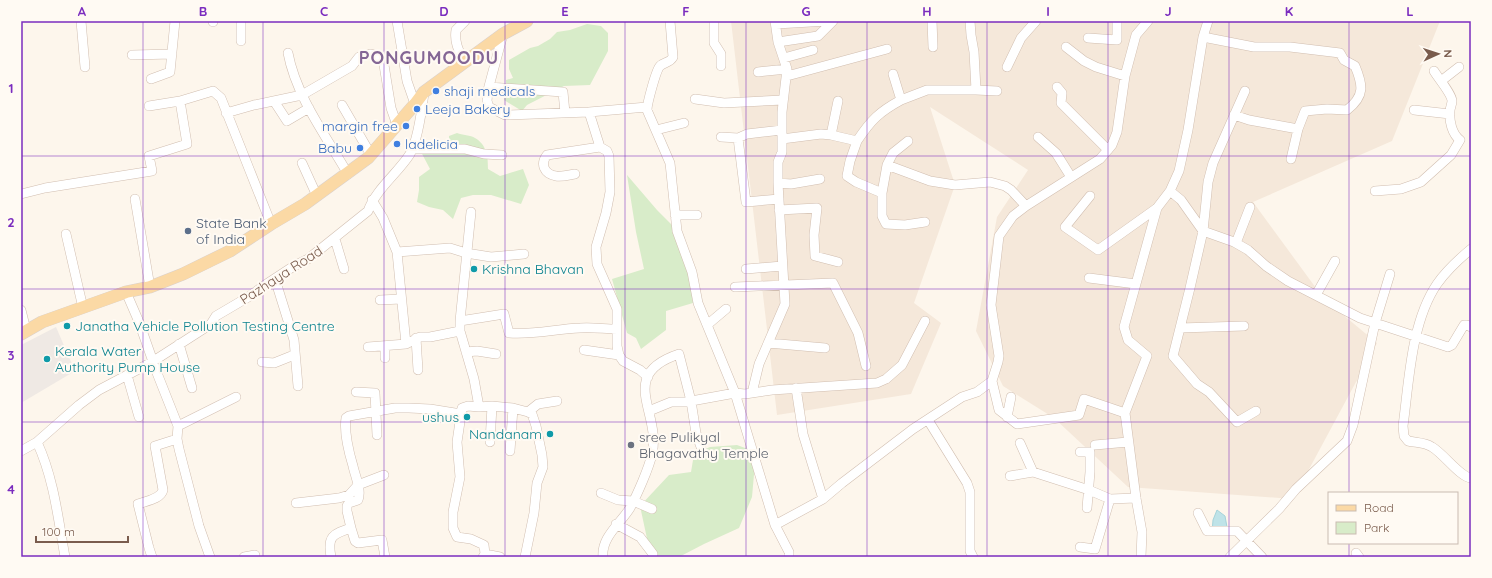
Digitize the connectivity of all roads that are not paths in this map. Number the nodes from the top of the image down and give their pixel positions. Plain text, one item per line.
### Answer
1 (81, 21) edge
2 (175, 21) edge
3 (241, 21) edge
4 (397, 21) edge
5 (465, 21) edge
6 (527, 21) edge
7 (670, 21) edge
8 (714, 21) edge
9 (828, 21) edge
10 (833, 21) edge
11 (932, 21) edge
12 (970, 21) edge
13 (1036, 21) edge
14 (1117, 21) edge
15 (1148, 21) edge
16 (1208, 21) edge
17 (776, 23) edge
18 (503, 34) junction
19 (1204, 37) junction
20 (1088, 38) dead end
21 (241, 41) dead end
22 (778, 42) junction
23 (933, 47) dead end
24 (1066, 47) dead end
25 (812, 50) dead end
26 (887, 50) dead end
27 (288, 53) dead end
28 (172, 54) junction
29 (132, 55) dead end
30 (784, 58) junction
31 (464, 62) junction
32 (721, 66) dead end
33 (85, 67) dead end
34 (1007, 67) dead end
35 (1459, 67) dead end
36 (1434, 71) dead end
37 (758, 72) dead end
38 (787, 73) junction
39 (893, 74) dead end
40 (1125, 76) junction
41 (151, 79) dead end
42 (1441, 81) junction
43 (489, 87) junction
44 (1057, 87) dead end
45 (976, 90) junction
46 (997, 91) dead end
47 (1245, 91) dead end
48 (424, 92) junction
49 (302, 95) junction
50 (696, 99) dead end
51 (783, 100) junction
52 (901, 100) junction
53 (180, 101) junction
54 (274, 101) junction
55 (838, 101) dead end
56 (415, 104) junction
57 (342, 105) dead end
58 (149, 106) dead end
59 (647, 107) junction
60 (309, 108) junction
61 (1414, 110) dead end
62 (589, 112) junction
63 (226, 113) junction
64 (565, 113) junction
65 (1450, 114) junction
66 (1234, 115) junction
67 (684, 123) dead end
68 (396, 125) junction
69 (656, 130) junction
70 (1298, 130) junction
71 (782, 134) junction
72 (831, 135) junction
73 (721, 137) dead end
74 (1038, 137) dead end
75 (738, 138) junction
76 (857, 141) junction
77 (908, 142) dead end
78 (600, 147) junction
79 (412, 149) junction
80 (1108, 150) junction
81 (371, 154) junction
82 (502, 155) dead end
83 (1291, 158) dead end
84 (302, 163) dead end
85 (887, 165) junction
86 (348, 174) junction
87 (575, 174) dead end
88 (1072, 177) junction
89 (820, 179) dead end
90 (778, 183) junction
91 (1170, 191) junction
92 (1375, 191) dead end
93 (882, 193) junction
94 (21, 194) edge
95 (317, 196) junction
96 (1090, 196) dead end
97 (135, 199) dead end
98 (779, 199) junction
99 (372, 200) junction
100 (1026, 206) junction
101 (1250, 207) dead end
102 (1157, 208) junction
103 (779, 210) junction
104 (471, 212) dead end
105 (675, 215) junction
106 (697, 215) dead end
107 (925, 222) dead end
108 (271, 224) junction
109 (1203, 231) junction
110 (66, 234) dead end
111 (335, 239) junction
112 (1236, 243) junction
113 (1471, 249) edge
114 (397, 252) junction
115 (466, 253) junction
116 (524, 254) dead end
117 (1335, 261) dead end
118 (838, 262) dead end
119 (782, 266) junction
120 (344, 269) dead end
121 (746, 269) dead end
122 (1390, 274) dead end
123 (1089, 278) dead end
124 (276, 279) junction
125 (1136, 284) junction
126 (783, 286) junction
127 (150, 287) junction
128 (735, 287) dead end
129 (126, 292) junction
130 (1316, 295) junction
131 (401, 299) junction
132 (380, 300) dead end
133 (83, 308) junction
134 (726, 309) dead end
135 (21, 310) edge
136 (925, 321) dead end
137 (1375, 323) junction
138 (707, 325) junction
139 (460, 326) junction
140 (1244, 326) dead end
141 (1471, 327) edge
142 (1180, 328) junction
143 (618, 329) junction
144 (23, 332) edge
145 (1415, 336) junction
146 (416, 338) junction
147 (768, 343) junction
148 (179, 344) junction
149 (406, 344) junction
150 (385, 346) junction
151 (368, 347) dead end
152 (825, 348) dead end
153 (584, 350) dead end
154 (466, 352) junction
155 (496, 354) dead end
156 (294, 355) junction
157 (619, 355) junction
158 (385, 358) dead end
159 (152, 362) junction
160 (262, 362) dead end
161 (866, 366) dead end
162 (418, 370) dead end
163 (127, 374) junction
164 (648, 377) junction
165 (992, 381) junction
166 (298, 386) dead end
167 (192, 388) dead end
168 (796, 388) junction
169 (356, 392) dead end
170 (736, 393) junction
171 (752, 393) junction
172 (236, 397) dead end
173 (1011, 397) dead end
174 (556, 401) dead end
175 (691, 401) junction
176 (492, 406) junction
177 (479, 407) junction
178 (513, 408) junction
179 (377, 411) junction
180 (649, 411) junction
181 (1256, 411) dead end
182 (528, 412) junction
183 (1125, 413) junction
184 (461, 414) junction
185 (139, 417) dead end
186 (1007, 417) junction
187 (928, 420) junction
188 (178, 426) junction
189 (377, 435) dead end
190 (177, 439) junction
191 (37, 442) junction
192 (490, 442) dead end
193 (1128, 442) junction
194 (1020, 443) dead end
195 (1095, 445) dead end
196 (701, 447) dead end
197 (21, 451) edge
198 (510, 451) dead end
199 (1080, 452) dead end
200 (1033, 472) junction
201 (384, 475) dead end
202 (1010, 476) dead end
203 (1471, 478) edge
204 (358, 485) junction
205 (1089, 490) junction
206 (600, 494) dead end
207 (1136, 498) junction
208 (823, 499) junction
209 (1110, 499) junction
210 (633, 501) junction
211 (296, 503) dead end
212 (1087, 508) dead end
213 (652, 509) dead end
214 (1198, 513) dead end
215 (616, 524) junction
216 (775, 525) junction
217 (351, 528) junction
218 (1246, 542) junction
219 (1080, 547) dead end
220 (653, 554) dead end
221 (255, 556) dead end
222 (484, 556) edge
223 (65, 557) edge
224 (152, 557) edge
225 (210, 557) edge
226 (244, 557) edge
227 (331, 557) edge
228 (385, 557) edge
229 (500, 557) edge
230 (525, 557) edge
231 (603, 557) edge
232 (789, 557) edge
233 (973, 557) edge
234 (1141, 557) edge
235 (1230, 557) edge
236 (1262, 557) edge

1 - 33 street
2 - 28 street
3 - 21 street
4 - 56 street
5 - 31 street
6 - 18 main road
7 - 59 street
8 - 32 street
9 - 17 street
10 - 22 street
11 - 23 street
12 - 45 street
13 - 34 street
14 - 20 street
15 - 40 street
16 - 19 street
17 - 22 street
18 - 31 main road
18 - 43 street
19 - 70 street
19 - 91 street
22 - 30 street
24 - 40 street
25 - 30 street
26 - 38 street
27 - 49 street
28 - 29 street
28 - 41 street
30 - 38 street
31 - 48 main road
35 - 42 street
36 - 42 street
37 - 38 street
38 - 51 street
39 - 52 street
40 - 80 street
42 - 65 street
43 - 64 street
43 - 64 street
44 - 80 street
45 - 46 street
45 - 52 street
47 - 66 street
48 - 56 main road
48 - 79 street, Pazhaya Road
49 - 54 street
49 - 60 street
49 - 68 street
50 - 51 street
51 - 71 street
52 - 76 street
53 - 58 street
53 - 63 street
53 - 94 street
54 - 60 street
54 - 63 street
55 - 72 street
56 - 68 main road
57 - 81 street
59 - 62 street
59 - 69 street
60 - 86 street
61 - 65 street
62 - 64 street
62 - 78 street
63 - 108 street
65 - 92 street
66 - 70 street
66 - 109 street
67 - 69 street
68 - 81 main road
69 - 105 street
70 - 83 street
71 - 72 street
71 - 75 street
71 - 90 street
72 - 76 street
73 - 75 street
74 - 88 street
75 - 98 street
76 - 93 street
77 - 85 street
78 - 87 street
78 - 143 street
79 - 82 street
79 - 99 street, Pazhaya Road
80 - 88 street
81 - 86 main road
84 - 95 street
85 - 93 street
85 - 100 street
86 - 95 main road
88 - 100 street
89 - 90 street
90 - 98 street
91 - 102 street
91 - 109 street
93 - 107 street
95 - 108 main road
96 - 102 street
97 - 127 street
98 - 103 street
99 - 111 street, Pazhaya Road
99 - 114 street
100 - 165 street
101 - 112 street
102 - 125 street
103 - 118 street
103 - 119 street
104 - 115 street
105 - 106 street
105 - 138 street
108 - 127 main road
109 - 112 street
109 - 142 street
110 - 133 street
111 - 120 street
111 - 124 street, Pazhaya Road
112 - 130 street
113 - 145 street
114 - 115 street
114 - 131 street
115 - 116 street
115 - 139 street
117 - 130 street
119 - 121 street
119 - 126 street
122 - 137 street
123 - 125 street
124 - 148 street, Pazhaya Road
124 - 156 street
125 - 183 street
126 - 128 street
126 - 147 street
126 - 161 street
127 - 129 main road
129 - 133 main road
129 - 159 street
130 - 137 street
131 - 132 street
131 - 149 street
133 - 144 main road
134 - 138 street
135 - 144 street
136 - 168 street
137 - 145 street
137 - 218 street
138 - 170 street
139 - 143 street
139 - 146 street
139 - 154 street
140 - 142 street
141 - 145 street
142 - 181 street
143 - 157 street
145 - 203 street
146 - 149 street
146 - 162 street
147 - 152 street
147 - 171 street
148 - 159 street, Pazhaya Road
148 - 167 street
149 - 150 street
150 - 151 street
150 - 158 street
153 - 157 street
154 - 155 street
154 - 177 street
156 - 160 street
156 - 166 street
157 - 164 street
159 - 163 street, Pazhaya Road
159 - 188 street
163 - 185 street
163 - 191 street, Pazhaya Road
164 - 175 street
164 - 180 street
165 - 186 street
165 - 187 street
168 - 171 street
168 - 208 street
169 - 179 street
170 - 171 street
170 - 175 street
170 - 216 street
172 - 188 street
173 - 186 street
174 - 182 street
175 - 180 street
175 - 196 street
176 - 177 street
176 - 178 street
176 - 192 street
177 - 184 street
178 - 182 street
178 - 198 street
179 - 184 street
179 - 189 street
179 - 204 street
180 - 210 street
182 - 230 street
183 - 186 street
183 - 193 street
184 - 222 street
187 - 208 street
187 - 233 street
188 - 190 street
190 - 224 street
190 - 225 street
191 - 197 street, Pazhaya Road
191 - 223 street
193 - 195 street
193 - 207 street
194 - 200 street
199 - 205 street
200 - 202 street
200 - 205 street
201 - 204 street
204 - 211 street
204 - 217 street
205 - 209 street
205 - 212 street
206 - 210 street
207 - 209 street
207 - 234 street
208 - 216 street
209 - 219 street
210 - 213 street
210 - 215 street
214 - 218 street
215 - 220 street
215 - 231 street
216 - 232 street
217 - 227 street
217 - 228 street
218 - 235 street
218 - 236 street
221 - 226 street
222 - 229 street

